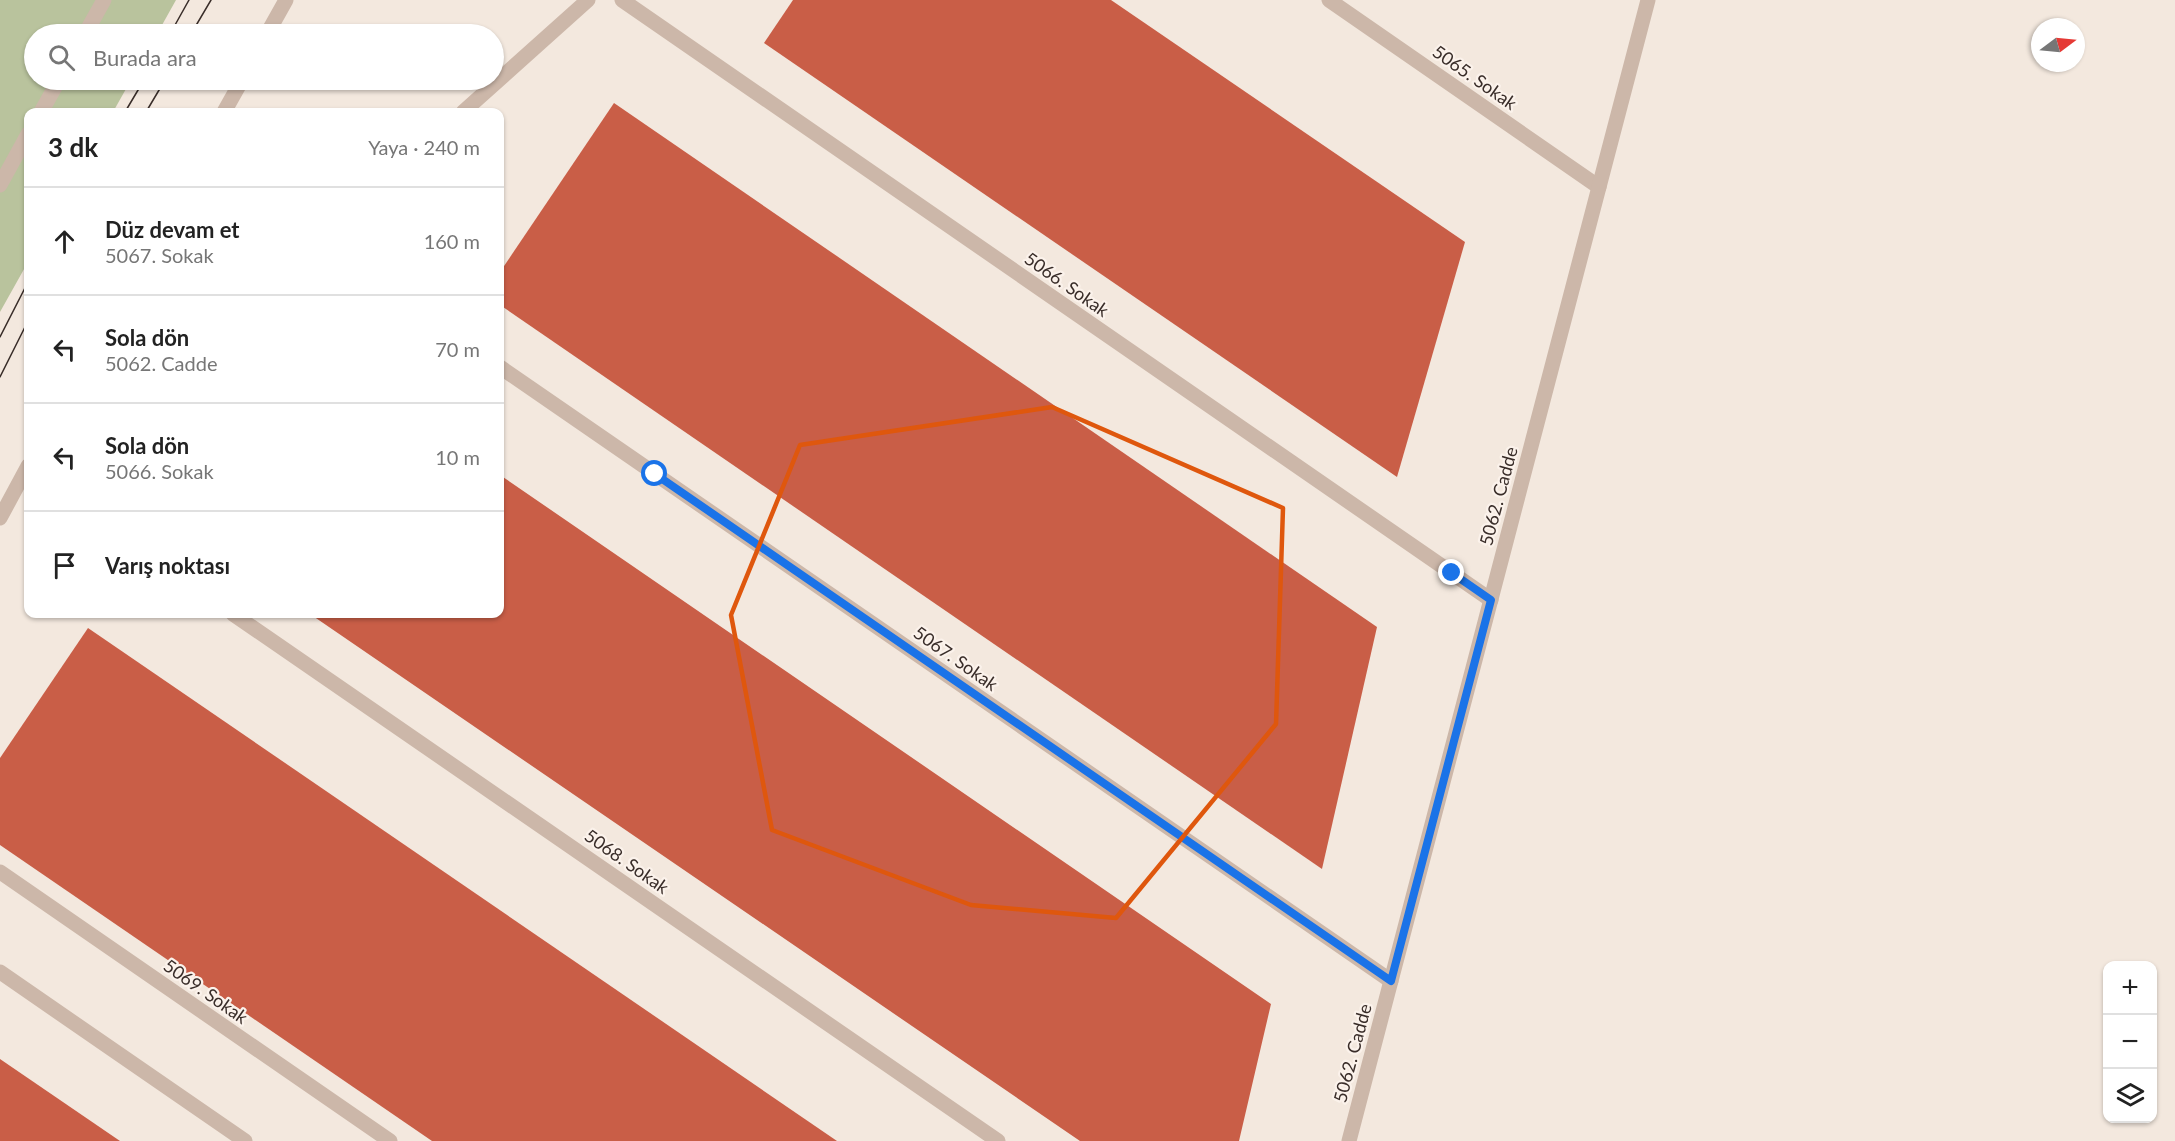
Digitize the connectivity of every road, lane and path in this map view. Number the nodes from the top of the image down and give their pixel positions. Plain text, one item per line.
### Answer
1 (104, 0) edge
2 (286, 0) edge
3 (588, 0) edge
4 (621, 0) edge
5 (1329, 0) edge
6 (1648, 0) edge
7 (91, 24) edge
8 (273, 24) edge
9 (504, 76) edge
10 (53, 90) edge
11 (236, 90) edge
12 (488, 90) edge
13 (43, 108) edge
14 (226, 108) edge
15 (468, 108) edge
16 (24, 141) edge
17 (0, 185) edge
18 (1599, 187) junction
19 (504, 370) edge
20 (24, 477) edge
21 (0, 518) edge
22 (1491, 600) junction
23 (239, 618) edge
24 (0, 872) edge
25 (0, 972) edge
26 (1391, 981) junction
27 (245, 1141) edge
28 (390, 1141) edge
29 (998, 1141) edge
30 (1349, 1141) edge

1 - 7 street
2 - 8 street
3 - 9 street
4 - 22 street, 5066. Sokak
5 - 18 street, 5065. Sokak
6 - 18 street, 5062. Cadde
10 - 13 street
11 - 14 street
12 - 15 street
16 - 17 street
18 - 22 street, 5062. Cadde
19 - 26 street, 5067. Sokak
20 - 21 street
22 - 26 street, 5062. Cadde
23 - 29 street, 5068. Sokak
24 - 28 street, 5069. Sokak
25 - 27 street
26 - 30 street, 5062. Cadde

